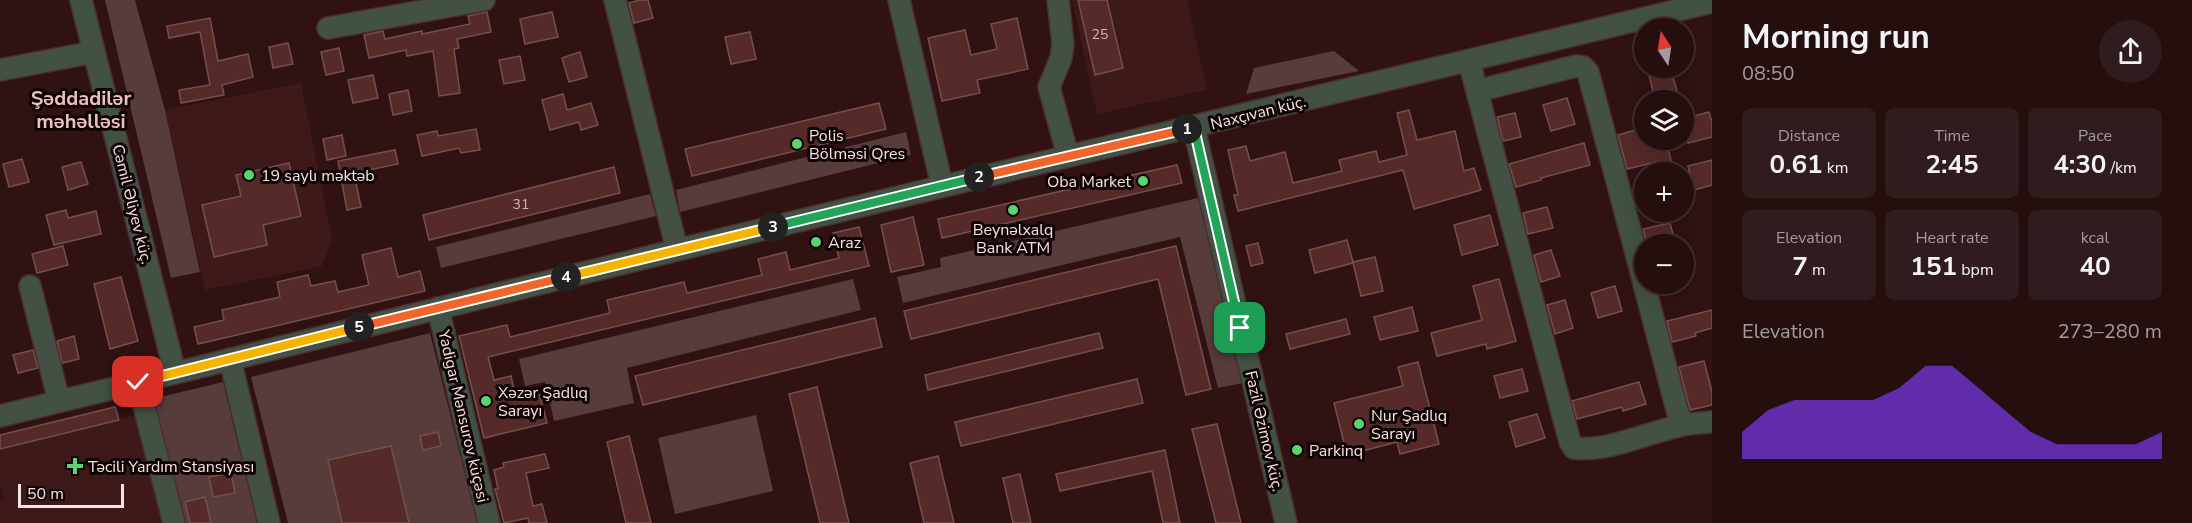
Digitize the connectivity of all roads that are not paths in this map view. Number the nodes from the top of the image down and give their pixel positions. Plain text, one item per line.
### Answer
1 (81, 0) edge
2 (484, 0) edge
3 (615, 0) edge
4 (899, 0) edge
5 (1058, 0) edge
6 (1712, 2) edge
7 (328, 28) dead end
8 (94, 52) junction
9 (1469, 61) junction
10 (0, 70) edge
11 (1477, 91) junction
12 (1194, 128) junction
13 (1068, 156) junction
14 (942, 186) junction
15 (1634, 245) edge
16 (677, 250) junction
17 (30, 285) dead end
18 (1647, 294) edge
19 (438, 308) junction
20 (230, 359) junction
21 (176, 373) junction
22 (138, 382) junction
23 (59, 401) junction
24 (0, 416) edge
25 (1712, 422) edge
26 (1682, 425) junction
27 (174, 523) edge
28 (269, 523) edge
29 (489, 523) edge
30 (1286, 523) edge

1 - 8 street, Cəmil Əliyev küç.
2 - 7 street
3 - 16 street
4 - 14 street
5 - 13 street
6 - 9 street, Naxçıvan küç.
8 - 10 street
8 - 21 street, Cəmil Əliyev küç.
9 - 11 street
9 - 12 street, Naxçıvan küç.
11 - 15 street
11 - 26 street
12 - 13 street, Naxçıvan küç.
12 - 30 street, Fazil Əzimov küç.
13 - 14 street, Naxçıvan küç.
14 - 16 street, Naxçıvan küç.
16 - 19 street, Naxçıvan küç.
17 - 23 street
18 - 26 street
19 - 20 street, Naxçıvan küç.
19 - 29 street, Yadigar Mənsurov küçəsi
20 - 21 street, Naxçıvan küç.
20 - 28 street
21 - 22 street, Naxçıvan küç.
22 - 23 street, Naxçıvan küç.
22 - 27 street
23 - 24 street, Naxçıvan küç.
25 - 26 street

